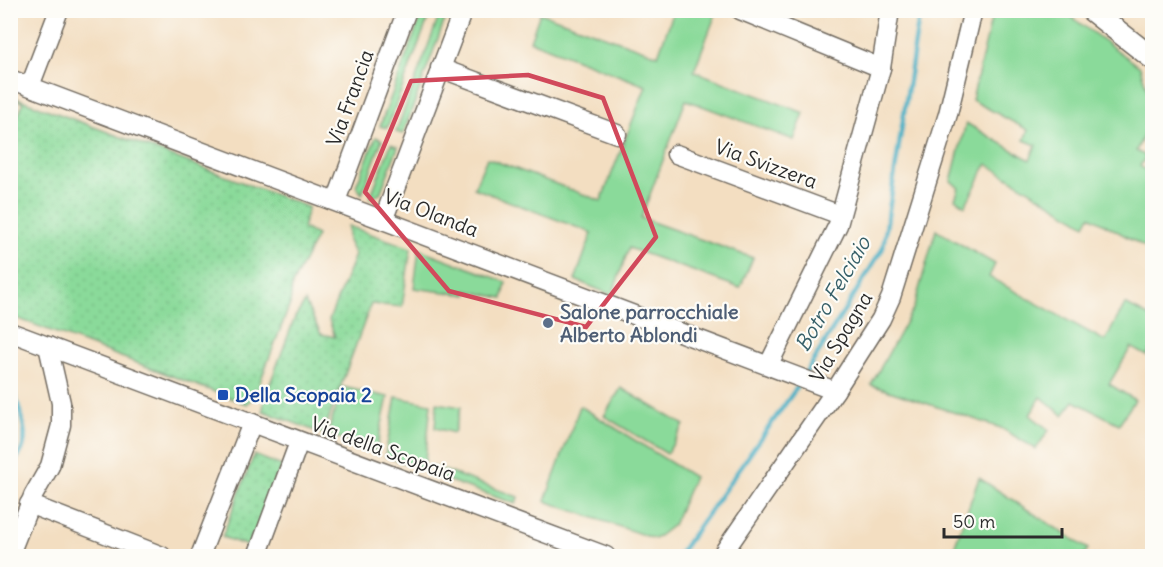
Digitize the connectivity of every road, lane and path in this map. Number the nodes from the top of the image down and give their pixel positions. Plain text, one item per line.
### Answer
1 (59, 10) edge
2 (407, 10) edge
3 (463, 10) edge
4 (740, 10) edge
5 (890, 10) edge
6 (973, 10) edge
7 (1091, 10) edge
8 (1152, 58) edge
9 (440, 68) junction
10 (881, 68) junction
11 (10, 79) edge
12 (30, 86) junction
13 (617, 134) dead end
14 (676, 154) dead end
15 (336, 201) junction
16 (840, 215) junction
17 (384, 218) junction
18 (10, 332) edge
19 (48, 346) junction
20 (773, 365) junction
21 (836, 391) junction
22 (252, 423) junction
23 (299, 442) junction
24 (29, 504) junction
25 (10, 554) edge
26 (162, 556) edge
27 (200, 556) edge
28 (257, 556) edge
29 (606, 556) edge
30 (721, 556) edge

1 - 12 street
2 - 15 street, Via Francia
3 - 9 street
4 - 10 street
5 - 10 street
6 - 21 street, Via Spagna
7 - 8 street
9 - 13 street
9 - 17 street
10 - 16 street
11 - 12 street, Via Olanda
12 - 15 street, Via Olanda
14 - 16 street, Via Svizzera
15 - 17 street, Via Olanda
16 - 20 street
17 - 20 street, Via Olanda
18 - 19 street, Via della Scopaia
19 - 22 street, Via della Scopaia
19 - 24 street
20 - 21 street, Via Olanda
21 - 30 street, Via Spagna
22 - 23 street, Via della Scopaia
22 - 27 street
23 - 28 street
23 - 29 street, Via della Scopaia
24 - 25 street
24 - 26 street

